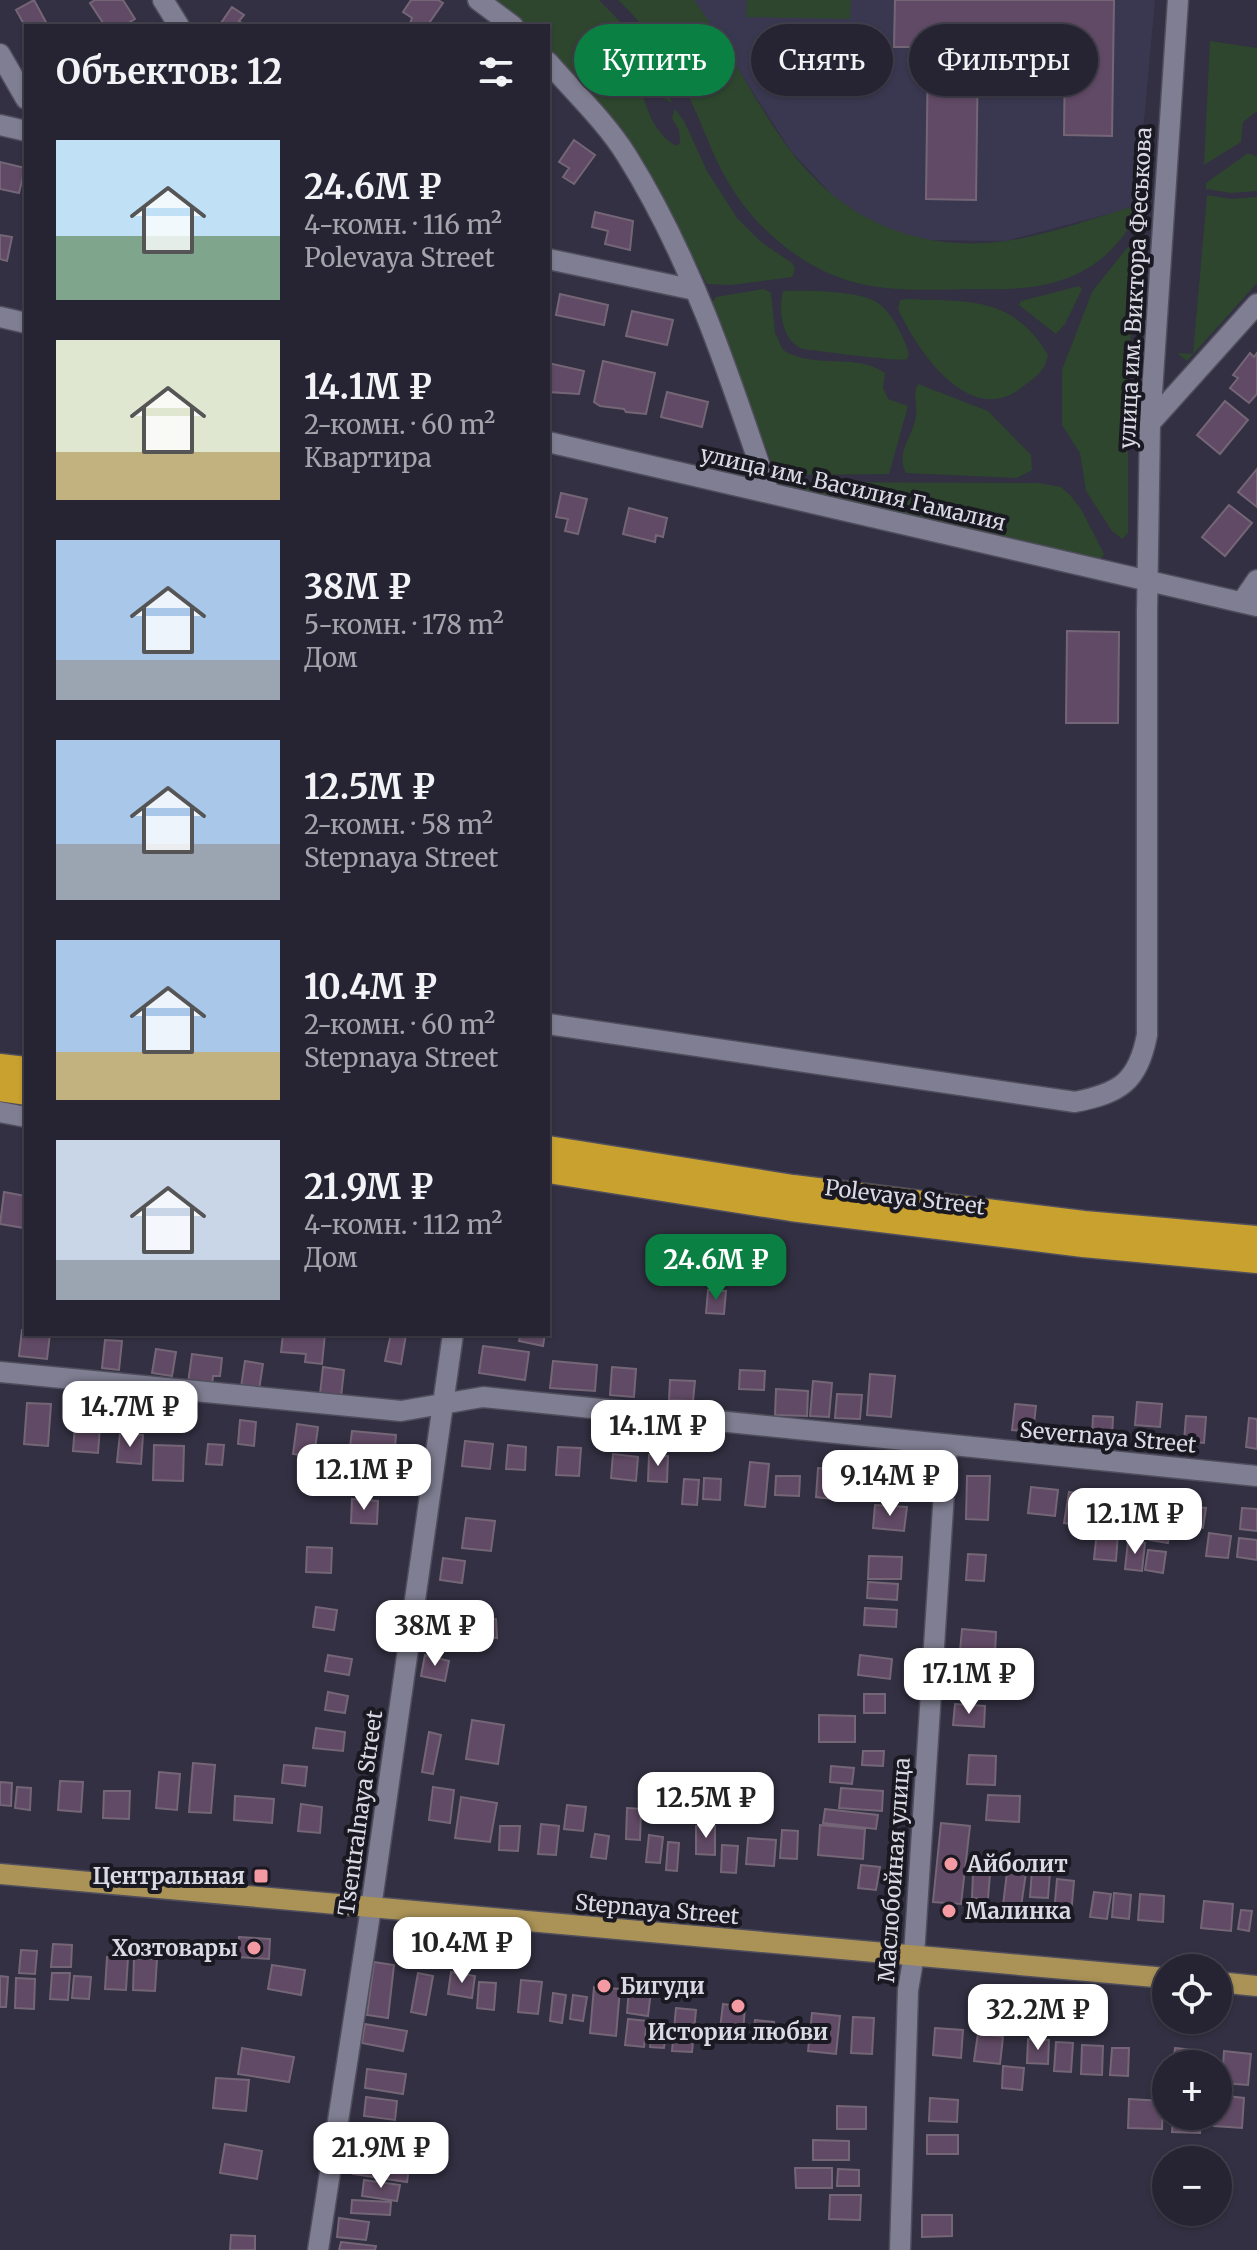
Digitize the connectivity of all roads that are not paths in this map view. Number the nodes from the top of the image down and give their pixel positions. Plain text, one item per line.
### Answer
1 (163, 0) edge
2 (478, 0) edge
3 (1178, 0) edge
4 (178, 24) edge
5 (510, 24) edge
6 (0, 54) edge
7 (550, 64) edge
8 (24, 96) edge
9 (0, 125) edge
10 (24, 131) edge
11 (550, 259) edge
12 (695, 290) junction
13 (1257, 304) edge
14 (0, 317) edge
15 (24, 323) edge
16 (1150, 423) junction
17 (550, 442) edge
18 (769, 493) junction
19 (1148, 580) junction
20 (1257, 580) edge
21 (1249, 604) edge
22 (550, 1024) edge
23 (0, 1066) edge
24 (24, 1069) edge
25 (0, 1089) edge
26 (24, 1093) edge
27 (0, 1112) edge
28 (24, 1117) edge
29 (550, 1148) edge
30 (550, 1171) edge
31 (586, 1176) junction
32 (550, 1184) edge
33 (1257, 1238) edge
34 (1257, 1261) edge
35 (453, 1336) edge
36 (0, 1372) edge
37 (442, 1402) junction
38 (947, 1446) junction
39 (1257, 1476) edge
40 (0, 1874) edge
41 (371, 1908) junction
42 (914, 1955) junction
43 (1152, 1977) edge
44 (1232, 1983) edge
45 (1257, 1986) edge
46 (318, 2250) edge
47 (900, 2250) edge

1 - 4 street
2 - 5 street
3 - 16 street, улица им. Виктора Феськова
6 - 8 street
7 - 12 street
9 - 10 street
11 - 12 street
12 - 18 street
13 - 16 street
14 - 15 street
16 - 19 street, улица им. Виктора Феськова
17 - 18 street, улица им. Василия Гамалия
18 - 19 street, улица им. Василия Гамалия
19 - 21 street, улица им. Василия Гамалия
19 - 22 street, улица им. Виктора Феськова
20 - 21 street
23 - 24 highway
25 - 26 highway
27 - 28 street
29 - 33 highway, Polevaya Street
30 - 31 highway, Polevaya Street
31 - 32 street
31 - 34 highway, Polevaya Street
35 - 37 street, Tsentralnaya Street
36 - 37 street, Severnaya Street
37 - 38 street, Severnaya Street
37 - 41 street, Tsentralnaya Street
38 - 39 street, Severnaya Street
38 - 42 street, Маслобойная улица
40 - 41 main road, Stepnaya Street
41 - 42 main road, Stepnaya Street
41 - 46 street, Tsentralnaya Street
42 - 43 main road, Stepnaya Street
42 - 47 street, Маслобойная улица
44 - 45 main road

